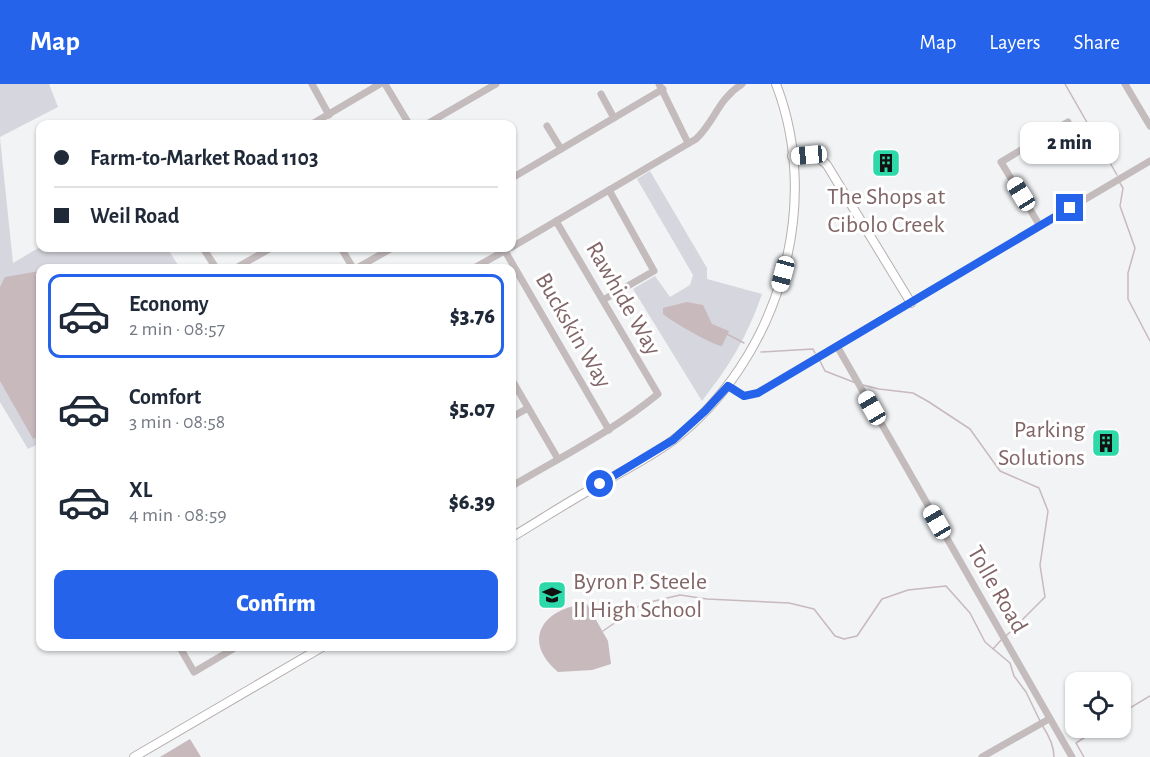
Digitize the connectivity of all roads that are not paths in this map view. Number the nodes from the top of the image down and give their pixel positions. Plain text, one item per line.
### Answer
1 (312, 84) edge
2 (380, 84) edge
3 (386, 84) edge
4 (496, 84) edge
5 (726, 84) edge
6 (742, 84) edge
7 (776, 84) edge
8 (1125, 84) edge
9 (661, 87) edge
10 (729, 92) junction
11 (601, 94) dead end
12 (329, 115) junction
13 (614, 118) junction
14 (320, 120) edge
15 (407, 120) edge
16 (434, 120) edge
17 (1068, 122) dead end
18 (548, 126) dead end
19 (1150, 126) edge
20 (688, 143) junction
21 (561, 149) junction
22 (792, 156) junction
23 (1150, 161) edge
24 (516, 176) edge
25 (609, 190) junction
26 (556, 221) junction
27 (1040, 226) junction
28 (516, 244) edge
29 (264, 252) edge
30 (385, 252) edge
31 (502, 252) edge
32 (511, 252) edge
33 (243, 264) edge
34 (363, 264) edge
35 (481, 264) edge
36 (603, 300) junction
37 (911, 303) junction
38 (837, 346) junction
39 (728, 386) junction
40 (516, 387) edge
41 (528, 408) junction
42 (516, 415) edge
43 (609, 430) junction
44 (558, 459) junction
45 (516, 484) edge
46 (516, 535) edge
47 (182, 651) edge
48 (230, 651) edge
49 (315, 651) edge
50 (1049, 718) junction
51 (134, 757) edge
52 (982, 757) edge
53 (1072, 757) edge

1 - 12 street
2 - 12 street
3 - 15 street
4 - 16 street
5 - 10 street
6 - 10 street
7 - 22 main road
8 - 19 street
9 - 13 street
9 - 20 street
10 - 20 street
11 - 13 street
12 - 14 street
13 - 21 street
17 - 27 street
18 - 21 street
20 - 25 street
21 - 24 street
22 - 37 main road
22 - 39 main road
23 - 27 street
25 - 26 street
25 - 36 street
26 - 28 street
26 - 36 street, Rawhide Way
27 - 37 street
29 - 33 street
30 - 34 street
31 - 35 street
32 - 43 street, Buckskin Way
36 - 43 street, Rawhide Way
37 - 38 street
38 - 39 street
38 - 50 street, Tolle Road
39 - 46 main road
40 - 41 street
41 - 42 street
41 - 44 street
43 - 44 street
44 - 45 street
47 - 48 street
49 - 51 main road
50 - 52 street
50 - 53 street, Tolle Road

